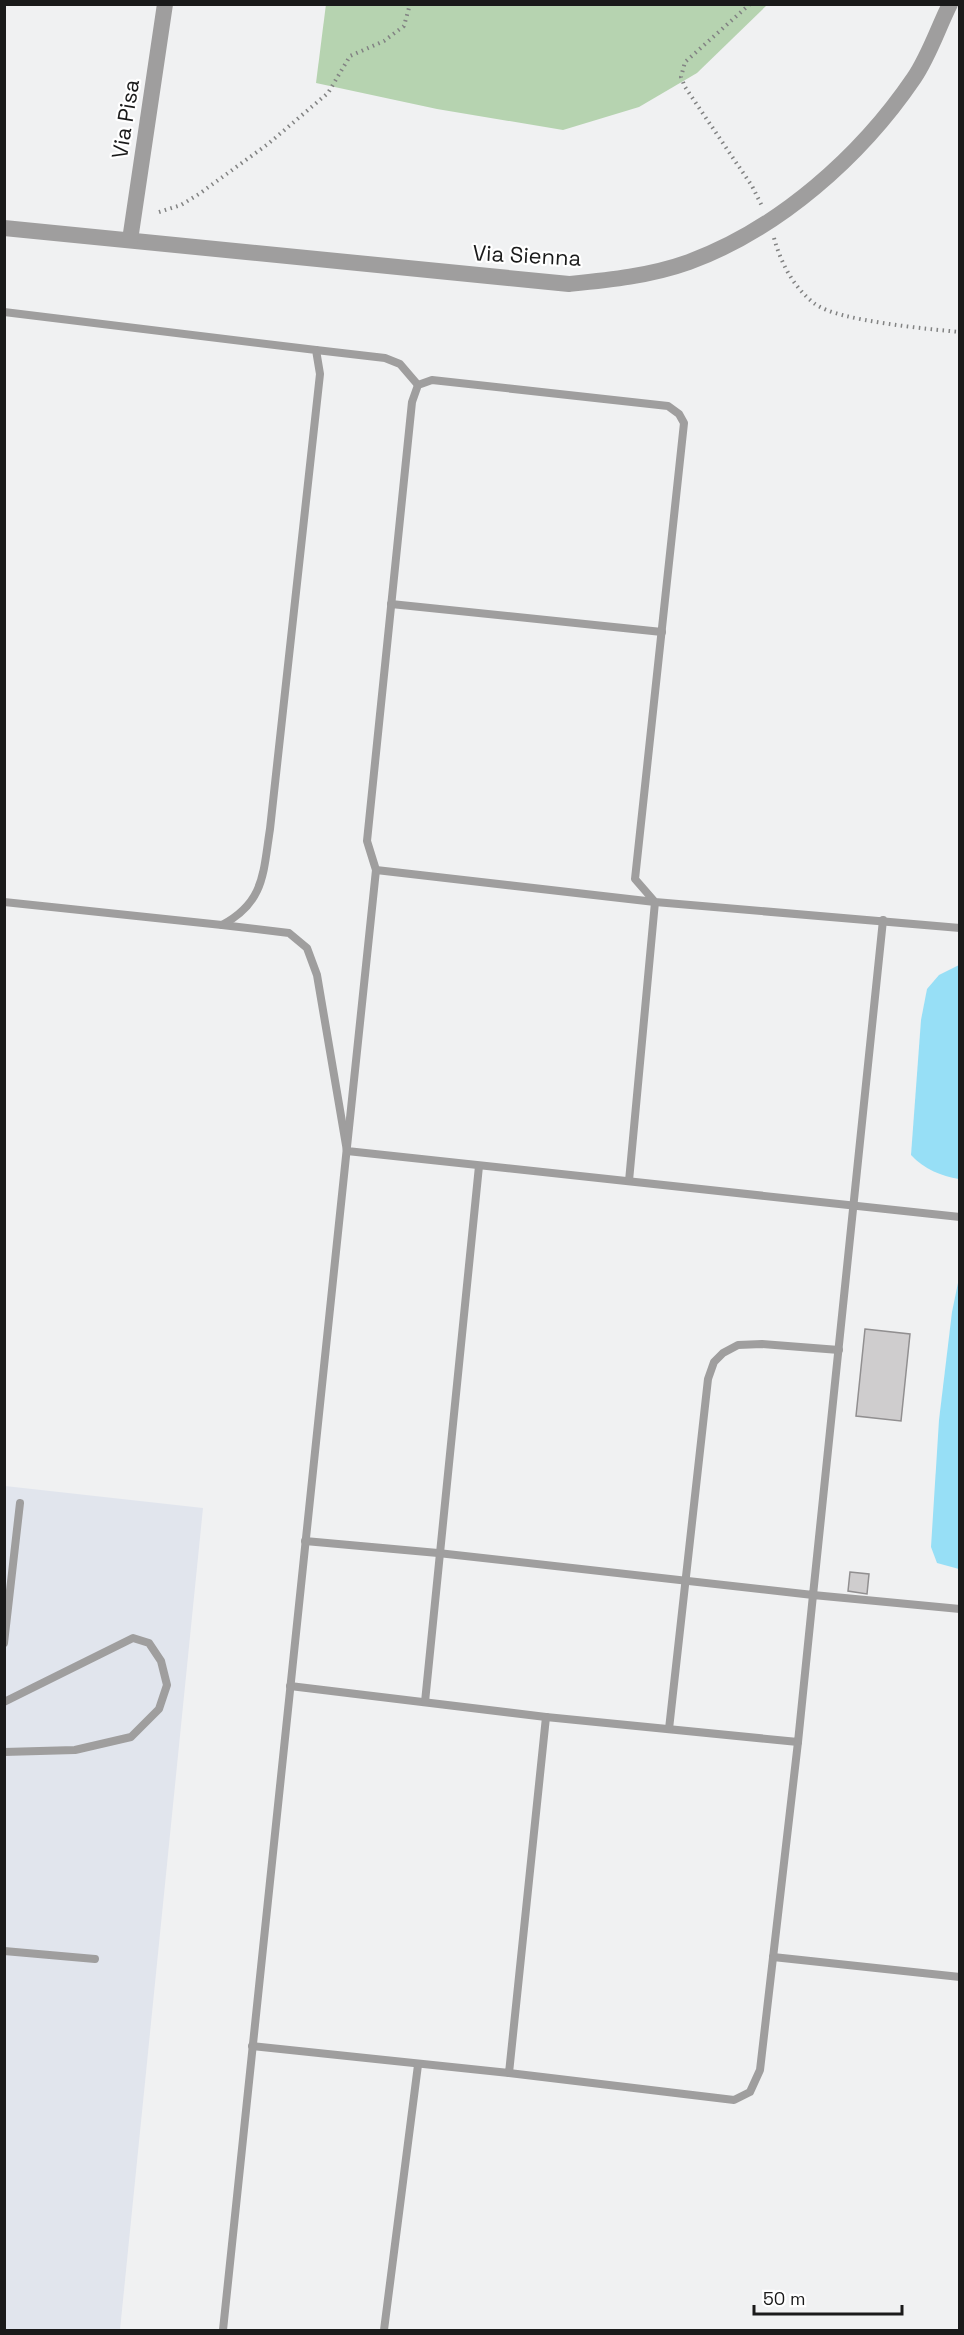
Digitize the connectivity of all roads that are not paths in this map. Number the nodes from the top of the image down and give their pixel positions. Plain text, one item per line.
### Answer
1 (165, 4) edge
2 (950, 4) edge
3 (4, 228) edge
4 (130, 240) junction
5 (4, 312) edge
6 (316, 350) junction
7 (418, 385) junction
8 (391, 604) junction
9 (662, 632) junction
10 (376, 870) junction
11 (4, 902) edge
12 (655, 902) junction
13 (883, 920) junction
14 (222, 925) junction
15 (960, 928) edge
16 (347, 1151) junction
17 (479, 1166) junction
18 (629, 1181) junction
19 (854, 1204) junction
20 (960, 1217) edge
21 (839, 1350) junction
22 (20, 1503) dead end
23 (304, 1541) junction
24 (438, 1553) junction
25 (685, 1580) junction
26 (813, 1595) junction
27 (960, 1609) edge
28 (4, 1643) edge
29 (290, 1686) junction
30 (4, 1702) edge
31 (425, 1702) junction
32 (546, 1717) junction
33 (669, 1730) junction
34 (798, 1742) junction
35 (4, 1752) edge
36 (4, 1951) edge
37 (773, 1957) junction
38 (95, 1959) dead end
39 (960, 1977) edge
40 (252, 2046) junction
41 (418, 2065) junction
42 (509, 2073) junction
43 (223, 2331) edge
44 (384, 2331) edge

1 - 4 street, Via Pisa
2 - 4 street, Via Sienna
3 - 4 street, Via Sienna
5 - 6 lane
6 - 7 lane
6 - 14 lane
7 - 8 lane
7 - 9 lane
8 - 9 lane
8 - 10 lane
9 - 12 lane
10 - 12 lane
10 - 16 lane
11 - 14 lane
12 - 13 lane
12 - 18 lane
13 - 15 lane
13 - 19 lane
14 - 16 lane
16 - 17 lane
16 - 23 lane
17 - 18 lane
17 - 24 lane
18 - 19 lane
19 - 20 lane
19 - 21 lane
21 - 25 lane
21 - 26 lane
22 - 28 lane
23 - 24 lane
23 - 29 lane
24 - 25 lane
24 - 31 lane
25 - 26 lane
25 - 33 lane
26 - 27 lane
26 - 34 lane
29 - 31 lane
29 - 40 lane
30 - 35 lane
31 - 32 lane
32 - 33 lane
32 - 42 lane
33 - 34 lane
34 - 37 lane
36 - 38 lane
37 - 39 lane
37 - 42 lane
40 - 41 lane
40 - 43 lane
41 - 42 lane
41 - 44 lane

